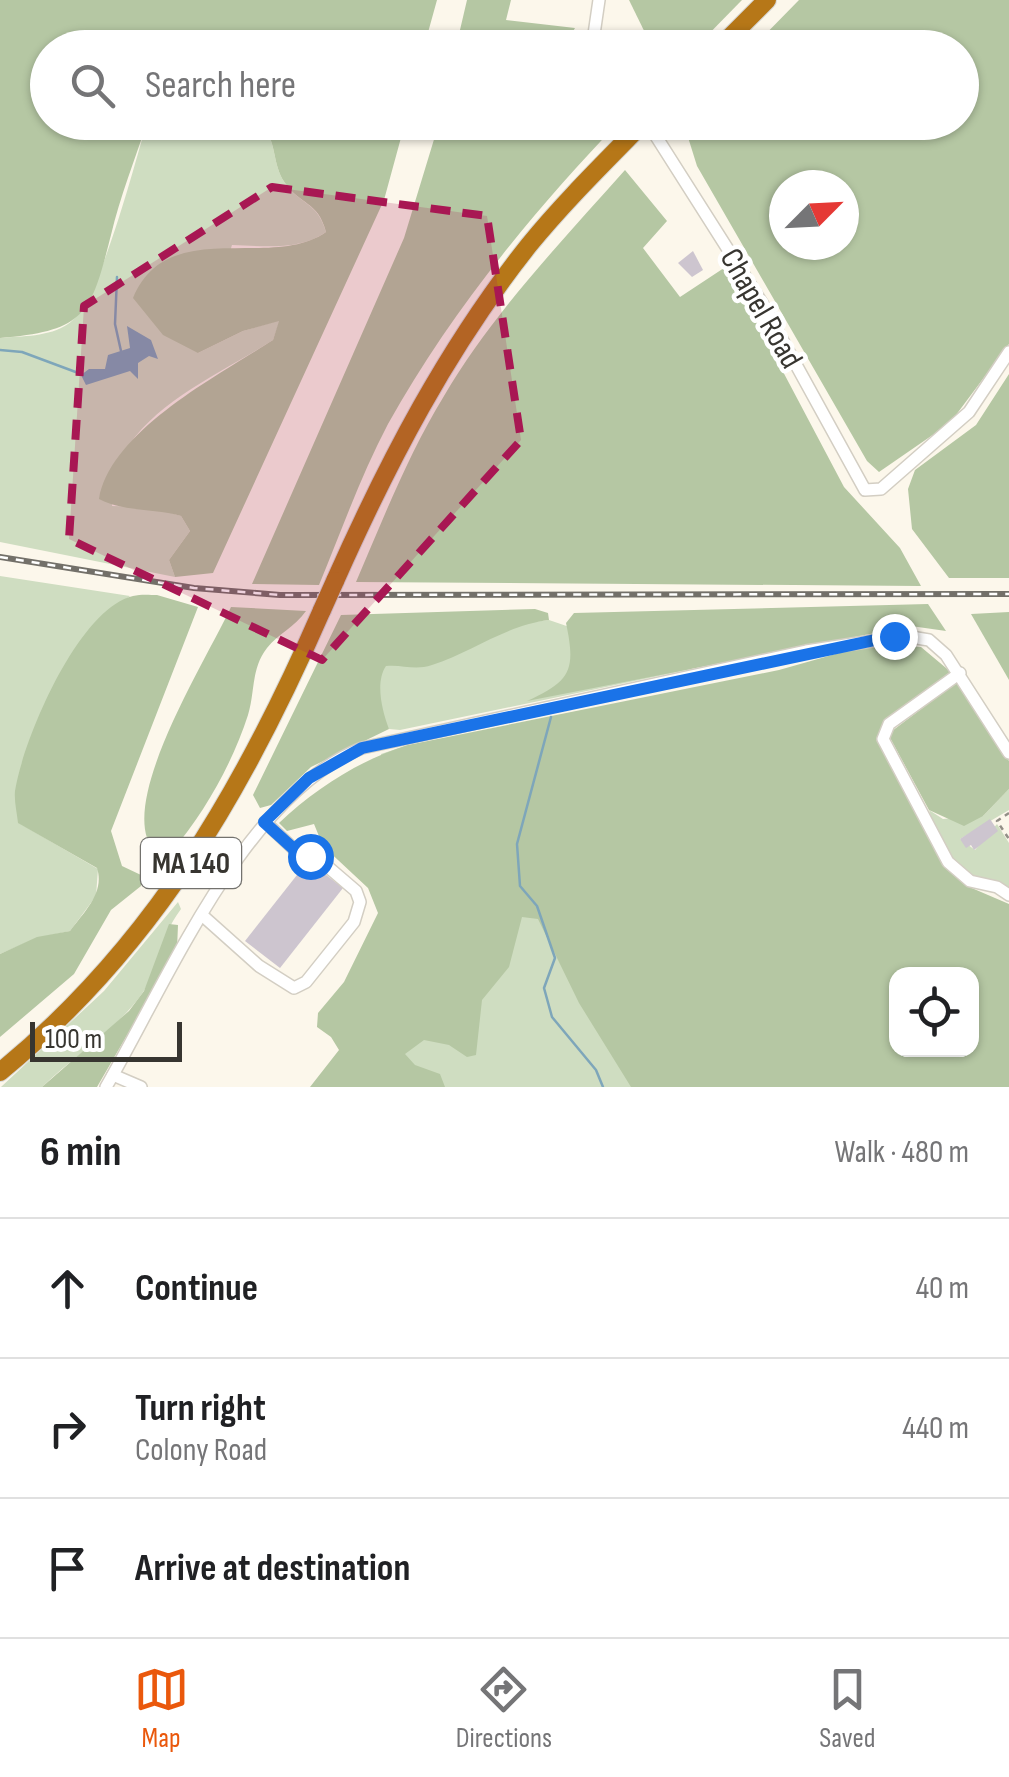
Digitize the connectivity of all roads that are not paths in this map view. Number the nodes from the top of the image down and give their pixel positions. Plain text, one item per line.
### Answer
1 (599, 0) edge
2 (766, 0) edge
3 (595, 30) edge
4 (737, 30) edge
5 (628, 140) edge
6 (657, 140) edge
7 (1009, 352) edge
8 (960, 674) junction
9 (1009, 753) edge
10 (264, 822) junction
11 (1009, 895) edge
12 (203, 916) junction
13 (0, 1072) edge
14 (109, 1081) edge
15 (142, 1087) edge

1 - 3 street
2 - 4 highway
5 - 13 highway, MA 140, bridge
6 - 7 street, Chapel Road
8 - 9 street
8 - 10 street
8 - 11 street
10 - 12 street
10 - 12 street
12 - 14 street
14 - 15 street

